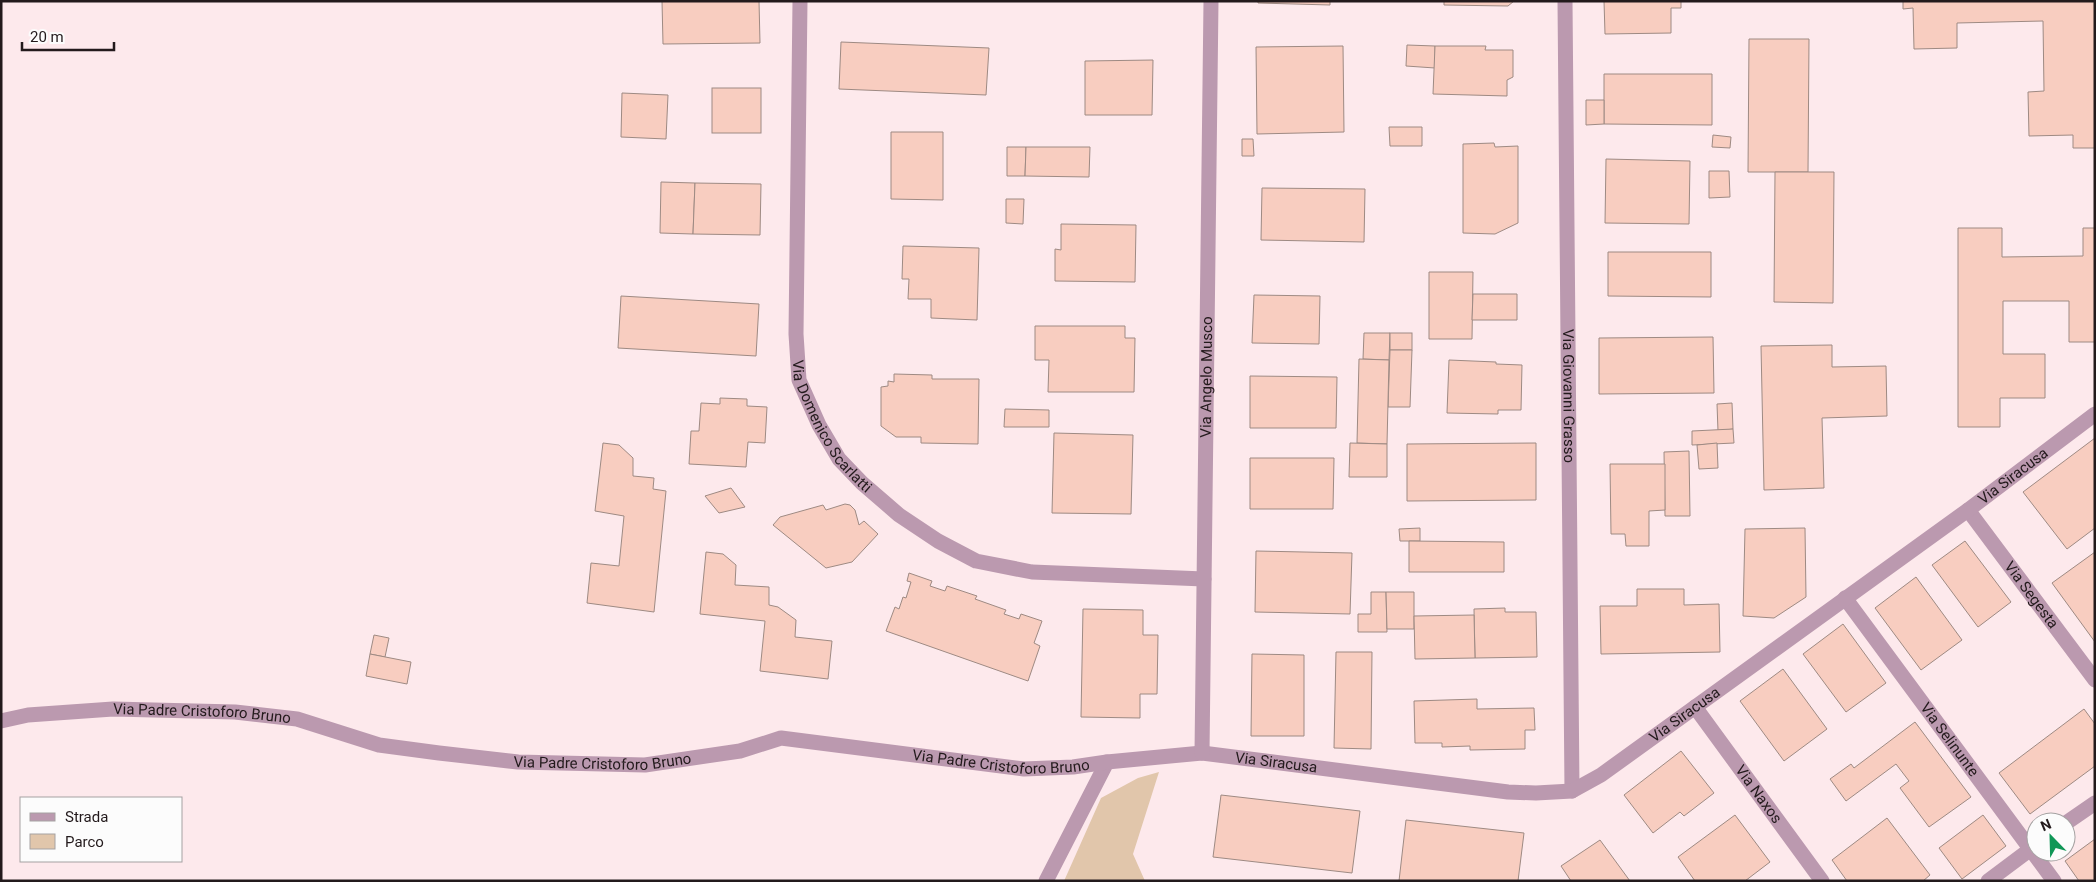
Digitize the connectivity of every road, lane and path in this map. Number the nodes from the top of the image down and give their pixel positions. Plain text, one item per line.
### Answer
1 (800, 1) edge
2 (1212, 1) edge
3 (1565, 1) edge
4 (2095, 414) edge
5 (1968, 510) junction
6 (1204, 579) junction
7 (1845, 598) junction
8 (2095, 680) edge
9 (1695, 707) junction
10 (1, 721) edge
11 (1202, 753) junction
12 (1108, 762) junction
13 (1572, 791) junction
14 (2095, 802) edge
15 (2076, 816) edge
16 (2026, 838) edge
17 (2026, 852) edge
18 (2042, 862) edge
19 (1046, 881) edge
20 (1822, 881) edge
21 (1988, 881) edge
22 (2054, 881) edge

1 - 6 street, Via Domenico Scarlatti
2 - 6 street, Via Angelo Musco
3 - 13 street, Via Giovanni Grasso
4 - 5 street, Via Siracusa
5 - 7 street, Via Siracusa
5 - 8 street, Via Segesta
6 - 11 street, Via Angelo Musco
7 - 9 street, Via Siracusa
7 - 16 street, Via Selinunte
9 - 13 street, Via Siracusa
9 - 20 street, Via Naxos
10 - 12 street, Via Padre Cristoforo Bruno
11 - 12 street, Via Padre Cristoforo Bruno
11 - 13 street, Via Siracusa
12 - 19 street
14 - 15 street
17 - 21 street
18 - 22 street, Via Selinunte

